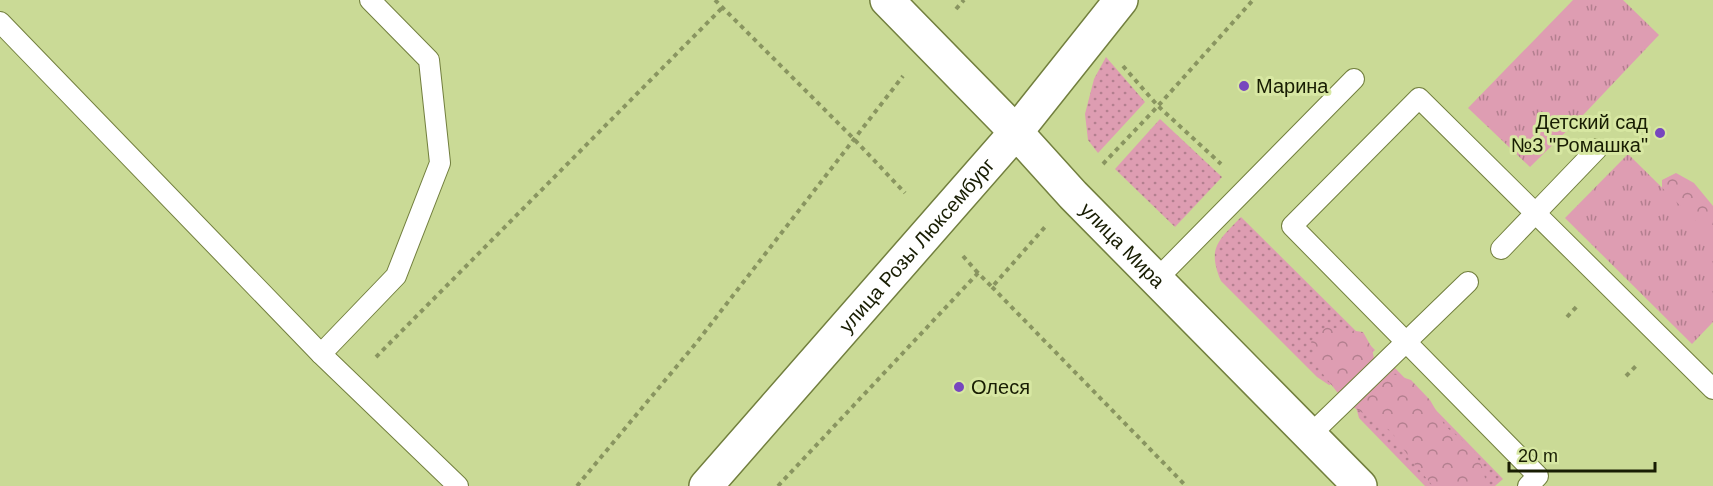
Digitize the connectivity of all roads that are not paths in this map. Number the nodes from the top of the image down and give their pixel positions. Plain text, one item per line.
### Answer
1 (370, 0) edge
2 (887, 0) edge
3 (1121, 0) edge
4 (0, 22) edge
5 (1354, 79) dead end
6 (1016, 132) junction
7 (1597, 149) dead end
8 (1536, 213) junction
9 (1501, 249) dead end
10 (1157, 279) junction
11 (1468, 282) dead end
12 (1407, 342) junction
13 (321, 354) junction
14 (1709, 378) edge
15 (1310, 435) junction
16 (458, 486) edge
17 (706, 486) edge
18 (1360, 486) edge
19 (1528, 486) edge

1 - 13 lane
2 - 6 main road, улица Мира
3 - 6 main road, улица Розы Люксембург
4 - 13 lane
5 - 10 lane
6 - 10 main road, улица Мира
6 - 17 main road, улица Розы Люксембург
7 - 8 lane
8 - 9 lane
8 - 12 lane
8 - 14 lane
10 - 15 main road, улица Мира
11 - 12 lane
12 - 15 lane
12 - 19 lane
13 - 16 lane
15 - 18 main road, улица Мира

